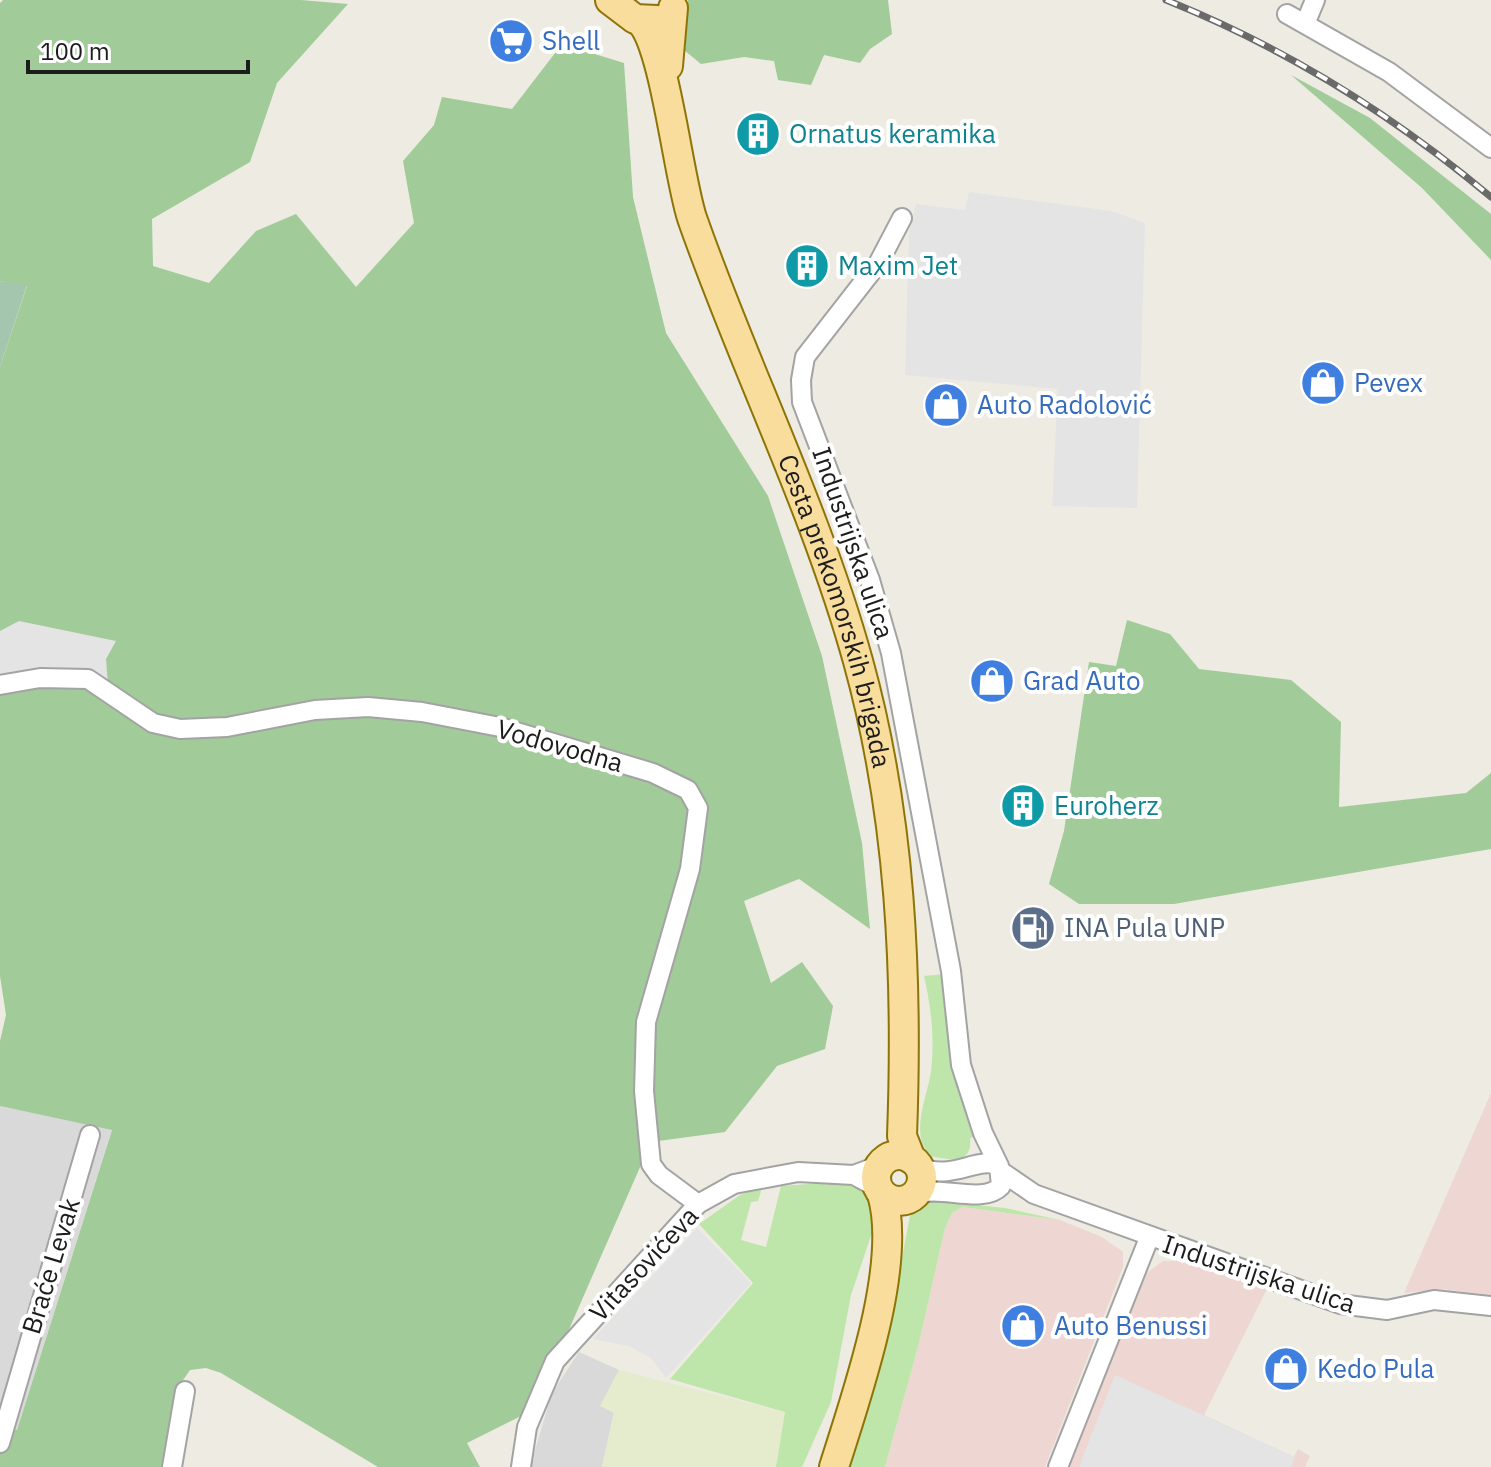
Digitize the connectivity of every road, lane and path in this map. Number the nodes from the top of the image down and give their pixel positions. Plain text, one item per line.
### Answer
1 (1315, 0) edge
2 (674, 4) edge
3 (624, 7) edge
4 (1287, 14) dead end
5 (1305, 24) junction
6 (668, 106) junction
7 (1491, 148) edge
8 (902, 218) dead end
9 (0, 685) edge
10 (983, 1133) junction
11 (90, 1135) dead end
12 (980, 1164) junction
13 (1000, 1169) junction
14 (894, 1173) junction
15 (991, 1193) junction
16 (1034, 1194) junction
17 (698, 1204) junction
18 (1149, 1238) junction
19 (1491, 1306) edge
20 (185, 1391) dead end
21 (0, 1443) edge
22 (172, 1467) edge
23 (521, 1467) edge
24 (834, 1467) edge
25 (1058, 1467) edge

1 - 5 street
2 - 3 main road
2 - 6 main road, Cesta prekomorskih brigada
3 - 6 main road, Cesta prekomorskih brigada
4 - 5 street
5 - 7 street
6 - 14 main road, Cesta prekomorskih brigada
8 - 10 street, Industrijska ulica
9 - 17 street, Vodovodna
10 - 12 street, Industrijska ulica
10 - 13 street, Industrijska ulica
11 - 21 street, Braće Levak
12 - 13 street
12 - 14 street
13 - 15 street
13 - 16 street, Industrijska ulica
14 - 15 street, Industrijska ulica
14 - 17 street, Vitasovićeva
14 - 24 main road, Cesta prekomorskih brigada
15 - 16 street, Industrijska ulica
16 - 18 street, Industrijska ulica
17 - 23 street, Vitasovićeva
18 - 19 street, Industrijska ulica
18 - 25 street
20 - 22 street

